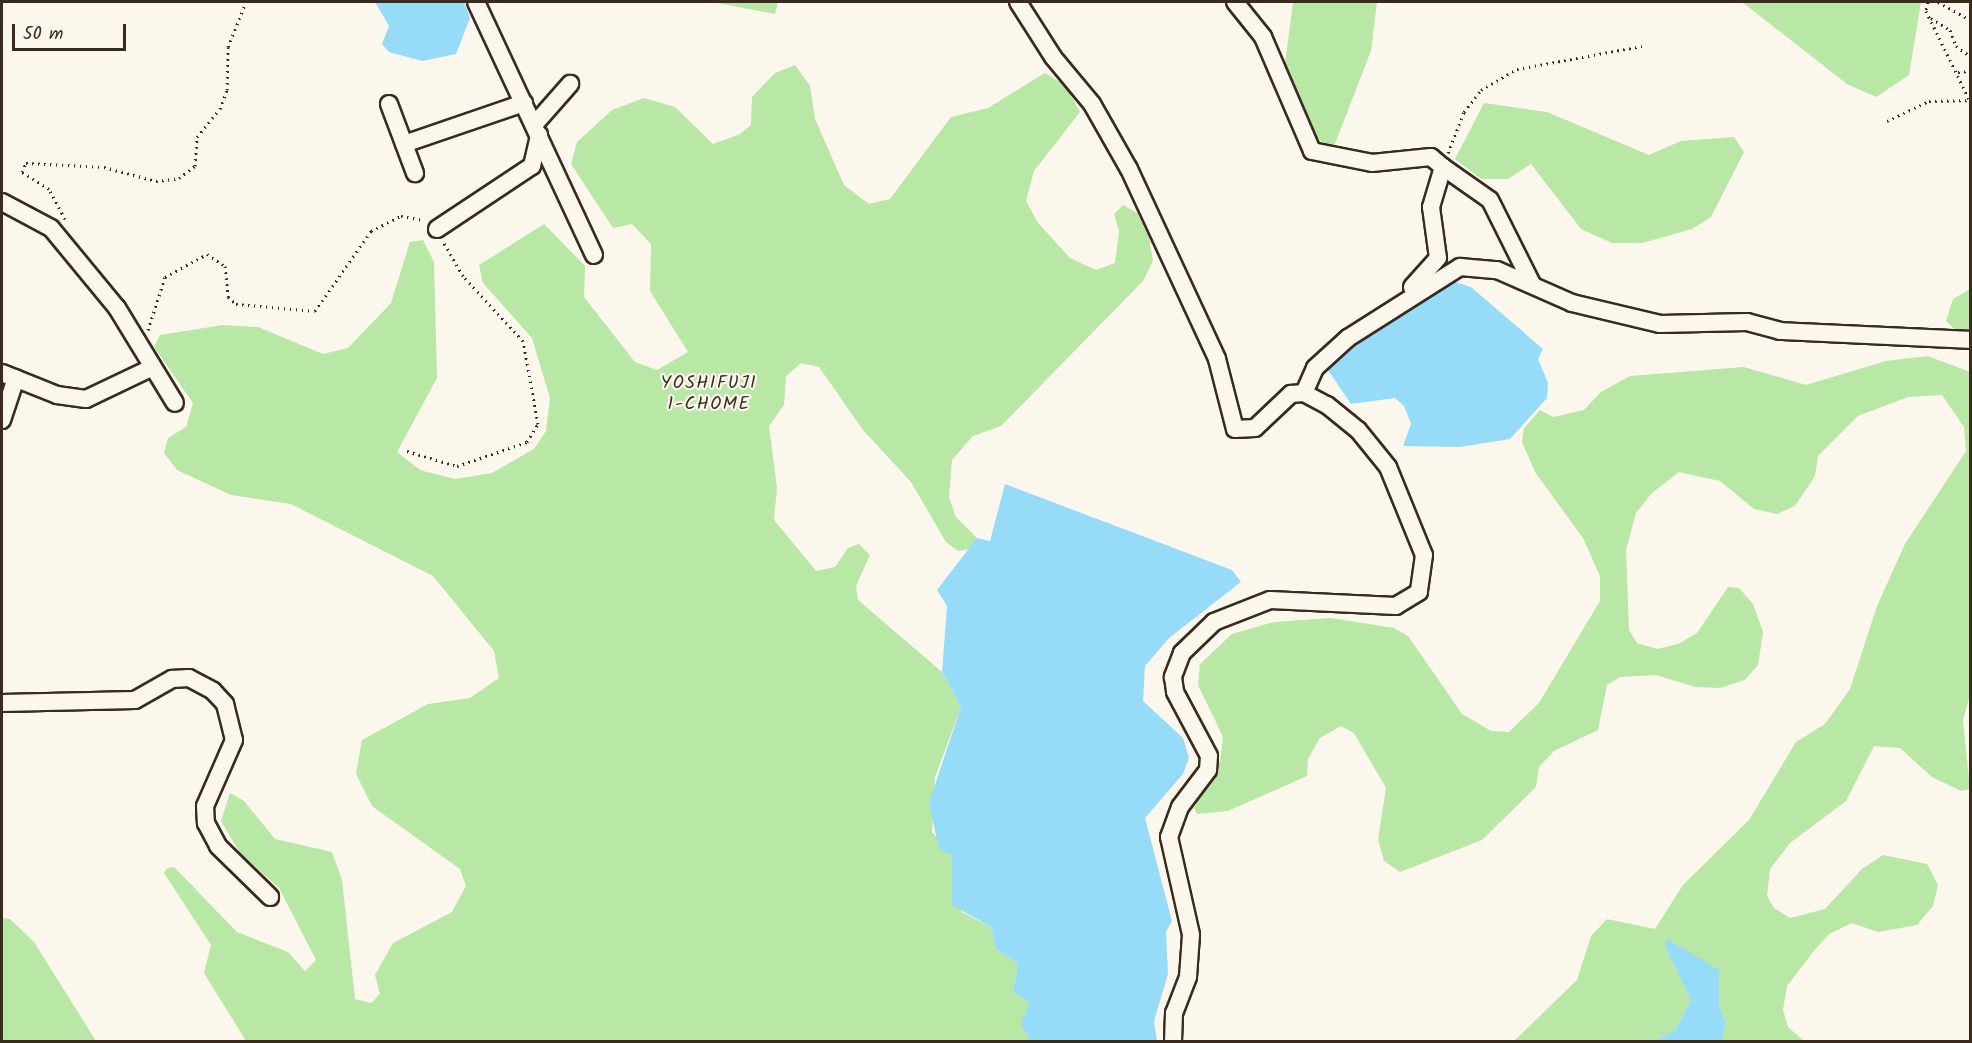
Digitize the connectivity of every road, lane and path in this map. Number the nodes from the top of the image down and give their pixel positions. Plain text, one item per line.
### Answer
1 (246, 2) edge
2 (476, 2) edge
3 (1018, 2) edge
4 (1234, 2) edge
5 (1928, 2) edge
6 (1938, 2) edge
7 (1929, 17) junction
8 (1971, 20) edge
9 (1642, 46) dead end
10 (1971, 56) edge
11 (1971, 71) edge
12 (1958, 72) junction
13 (570, 84) dead end
14 (1970, 100) edge
15 (524, 103) junction
16 (389, 104) dead end
17 (1887, 121) dead end
18 (536, 130) junction
19 (404, 144) junction
20 (1443, 167) junction
21 (415, 173) dead end
22 (2, 202) edge
23 (437, 230) junction
24 (56, 233) junction
25 (594, 255) dead end
26 (1532, 284) junction
27 (1402, 302) junction
28 (1971, 340) edge
29 (138, 342) junction
30 (153, 367) junction
31 (9, 375) edge
32 (1304, 393) junction
33 (175, 403) dead end
34 (2, 420) edge
35 (407, 451) dead end
36 (2, 703) edge
37 (270, 897) dead end
38 (1173, 1041) edge

1 - 24 path
2 - 15 street
3 - 32 street
4 - 20 street
5 - 7 path
6 - 8 path
7 - 10 path
7 - 12 path
9 - 20 path
11 - 12 path
12 - 14 path
13 - 18 street
14 - 17 path
15 - 18 street
15 - 19 street
16 - 19 street
18 - 23 street
18 - 25 street
19 - 21 street
20 - 26 street
20 - 27 street
22 - 24 street
23 - 29 path
23 - 35 path
24 - 29 street
26 - 27 street
26 - 28 street
27 - 32 street
29 - 30 street
30 - 31 street
30 - 33 street
31 - 34 street
32 - 38 street
36 - 37 street

